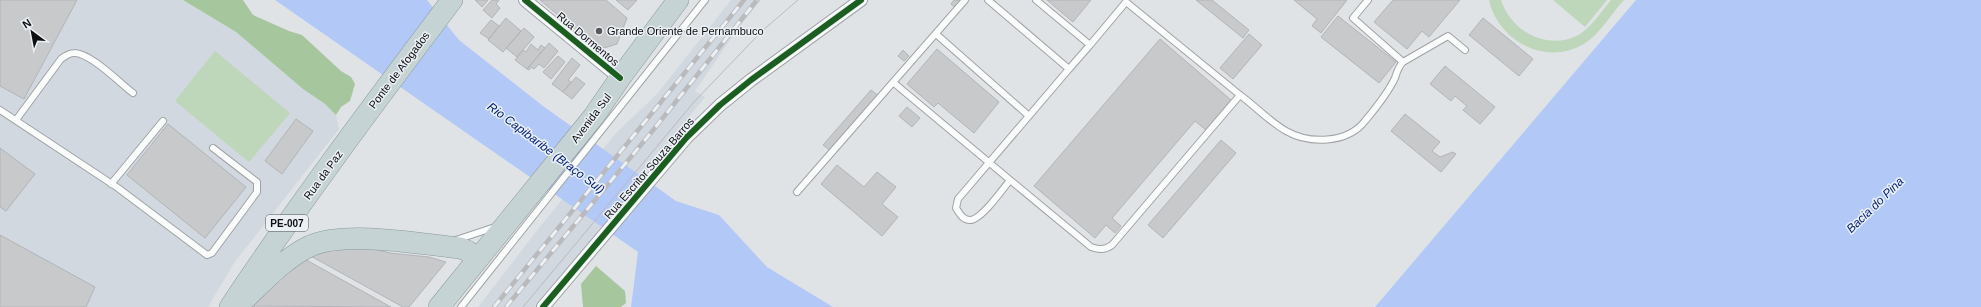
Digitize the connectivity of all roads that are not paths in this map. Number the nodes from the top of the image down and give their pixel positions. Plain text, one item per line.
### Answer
1 (452, 0) edge
2 (525, 0) edge
3 (678, 0) edge
4 (705, 0) edge
5 (861, 0) edge
6 (965, 0) edge
7 (988, 0) edge
8 (1036, 0) edge
9 (1368, 0) edge
10 (1127, 1) edge
11 (936, 34) junction
12 (1090, 45) junction
13 (1465, 50) dead end
14 (1403, 62) junction
15 (1069, 69) junction
16 (620, 78) junction
17 (894, 82) junction
18 (133, 92) dead end
19 (1240, 95) junction
20 (0, 110) edge
21 (1029, 116) junction
22 (16, 120) junction
23 (600, 120) junction
24 (163, 121) dead end
25 (347, 141) joint
26 (213, 148) dead end
27 (989, 163) junction
28 (1010, 180) junction
29 (111, 184) junction
30 (797, 192) dead end
31 (533, 209) junction
32 (509, 222) junction
33 (435, 245) junction
34 (475, 262) junction
35 (230, 307) edge
36 (236, 307) edge
37 (439, 307) edge
38 (461, 307) edge
39 (543, 307) edge

1 - 25 highway, Ponte de Afogados / PE-007
2 - 16 street, Rua Dormentos
3 - 16 highway, Avenida Sul
4 - 23 lane
5 - 39 street, Rua Escritor Souza Barros
6 - 11 lane
7 - 15 lane
8 - 12 lane
9 - 14 lane
10 - 12 lane
10 - 19 lane
11 - 17 lane
11 - 21 lane
12 - 15 lane
13 - 14 lane
14 - 19 lane
15 - 21 lane
16 - 23 highway, Avenida Sul
17 - 27 lane
17 - 30 lane
18 - 22 lane
19 - 28 lane
20 - 22 lane
21 - 27 lane
22 - 29 lane
23 - 31 highway, Avenida Sul
24 - 29 lane
25 - 35 highway, Rua da Paz / PE-007
26 - 29 lane
27 - 28 lane
27 - 28 lane
31 - 32 highway, Avenida Sul
31 - 38 lane
32 - 33 lane
32 - 34 highway, Avenida Sul
33 - 34 highway
33 - 36 highway
34 - 37 highway, Avenida Sul

